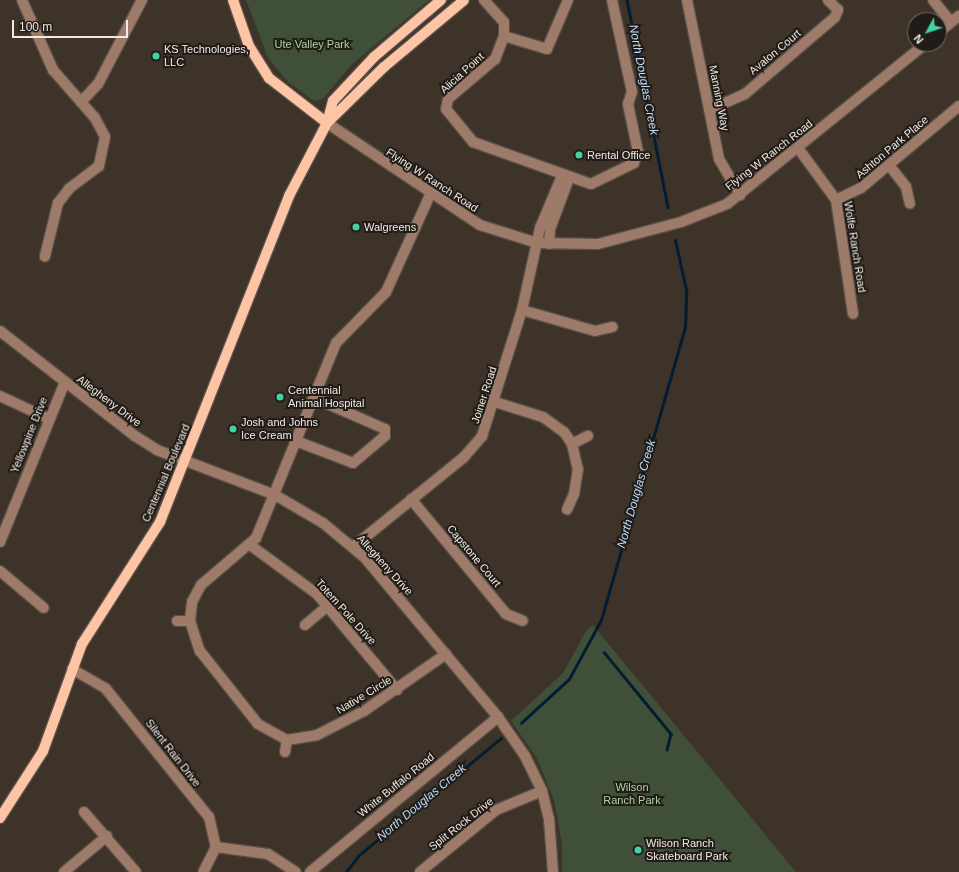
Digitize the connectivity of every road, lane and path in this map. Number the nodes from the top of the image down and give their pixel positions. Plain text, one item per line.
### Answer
1 (22, 0) edge
2 (142, 0) edge
3 (233, 0) edge
4 (441, 0) edge
5 (464, 0) edge
6 (484, 0) edge
7 (568, 0) edge
8 (612, 0) edge
9 (687, 0) edge
10 (828, 0) edge
11 (933, 0) edge
12 (955, 19) edge
13 (947, 26) edge
14 (504, 36) junction
15 (915, 52) edge
16 (81, 102) junction
17 (959, 106) edge
18 (709, 110) junction
19 (327, 123) junction
20 (798, 148) junction
21 (889, 166) junction
22 (565, 177) junction
23 (430, 195) junction
24 (740, 195) junction
25 (836, 200) junction
26 (910, 204) dead end
27 (537, 243) junction
28 (549, 244) junction
29 (45, 256) dead end
30 (522, 310) junction
31 (853, 314) dead end
32 (613, 327) dead end
33 (0, 331) edge
34 (65, 382) junction
35 (0, 396) edge
36 (314, 398) junction
37 (495, 402) junction
38 (47, 418) junction
39 (588, 436) dead end
40 (296, 441) junction
41 (572, 444) junction
42 (185, 461) junction
43 (275, 496) junction
44 (411, 500) junction
45 (567, 510) dead end
46 (0, 542) edge
47 (250, 545) junction
48 (354, 547) junction
49 (0, 571) edge
50 (328, 606) junction
51 (44, 608) dead end
52 (177, 621) dead end
53 (190, 621) junction
54 (523, 621) dead end
55 (305, 625) dead end
56 (446, 654) junction
57 (72, 669) junction
58 (397, 690) junction
59 (498, 717) junction
60 (287, 740) junction
61 (286, 752) dead end
62 (542, 791) junction
63 (84, 812) dead end
64 (1, 816) edge
65 (106, 836) junction
66 (216, 847) junction
67 (64, 872) edge
68 (136, 872) edge
69 (203, 872) edge
70 (296, 872) edge
71 (310, 872) edge
72 (420, 872) edge
73 (553, 872) edge

1 - 16 street
2 - 16 street
3 - 19 main road
4 - 19 main road, Centennial Boulevard
5 - 19 main road, Centennial Boulevard
6 - 14 street
7 - 14 street
8 - 22 street
9 - 18 street, Manning Way
10 - 18 street, Avalon Court
11 - 12 street
12 - 13 street
14 - 22 street, Alicia Point
15 - 20 street, Flying W Ranch Road
16 - 29 street
17 - 21 street, Ashton Park Place
18 - 24 street, Manning Way
19 - 23 street, Flying W Ranch Road
19 - 42 main road, Centennial Boulevard
20 - 24 street, Flying W Ranch Road
20 - 25 street, Wolfe Ranch Road
21 - 25 street, Ashton Park Place
21 - 26 street
22 - 27 street, Joiner Road
22 - 28 street
23 - 27 street, Flying W Ranch Road
23 - 36 street
24 - 28 street, Flying W Ranch Road
25 - 31 street, Wolfe Ranch Road
27 - 28 street, Flying W Ranch Road
27 - 30 street, Joiner Road
30 - 32 street
30 - 37 street, Joiner Road
33 - 34 street, Allegheny Drive
34 - 38 street, Yellowpine Drive
34 - 42 street, Allegheny Drive
35 - 38 street
36 - 40 street
36 - 40 street
37 - 41 street
37 - 44 street, Joiner Road
38 - 46 street, Yellowpine Drive
39 - 41 street
40 - 43 street
41 - 45 street
42 - 43 street, Allegheny Drive
42 - 57 main road, Centennial Boulevard
43 - 47 street
43 - 48 street, Allegheny Drive
44 - 48 street, Joiner Road
44 - 54 street, Capstone Court
47 - 50 street, Totem Pole Drive
47 - 53 street
48 - 56 street, Allegheny Drive
49 - 51 street
50 - 55 street
50 - 58 street, Totem Pole Drive
52 - 53 street
53 - 60 street
56 - 58 street, Native Circle
56 - 59 street, Allegheny Drive
57 - 64 main road, Centennial Boulevard
57 - 66 street, Silent Rain Drive
58 - 60 street, Native Circle
59 - 62 street, Allegheny Drive
59 - 71 street, White Buffalo Road
60 - 61 street
62 - 72 street, Split Rock Drive
62 - 73 street, Allegheny Drive
63 - 65 street
65 - 67 street
65 - 68 street
66 - 69 street
66 - 70 street

